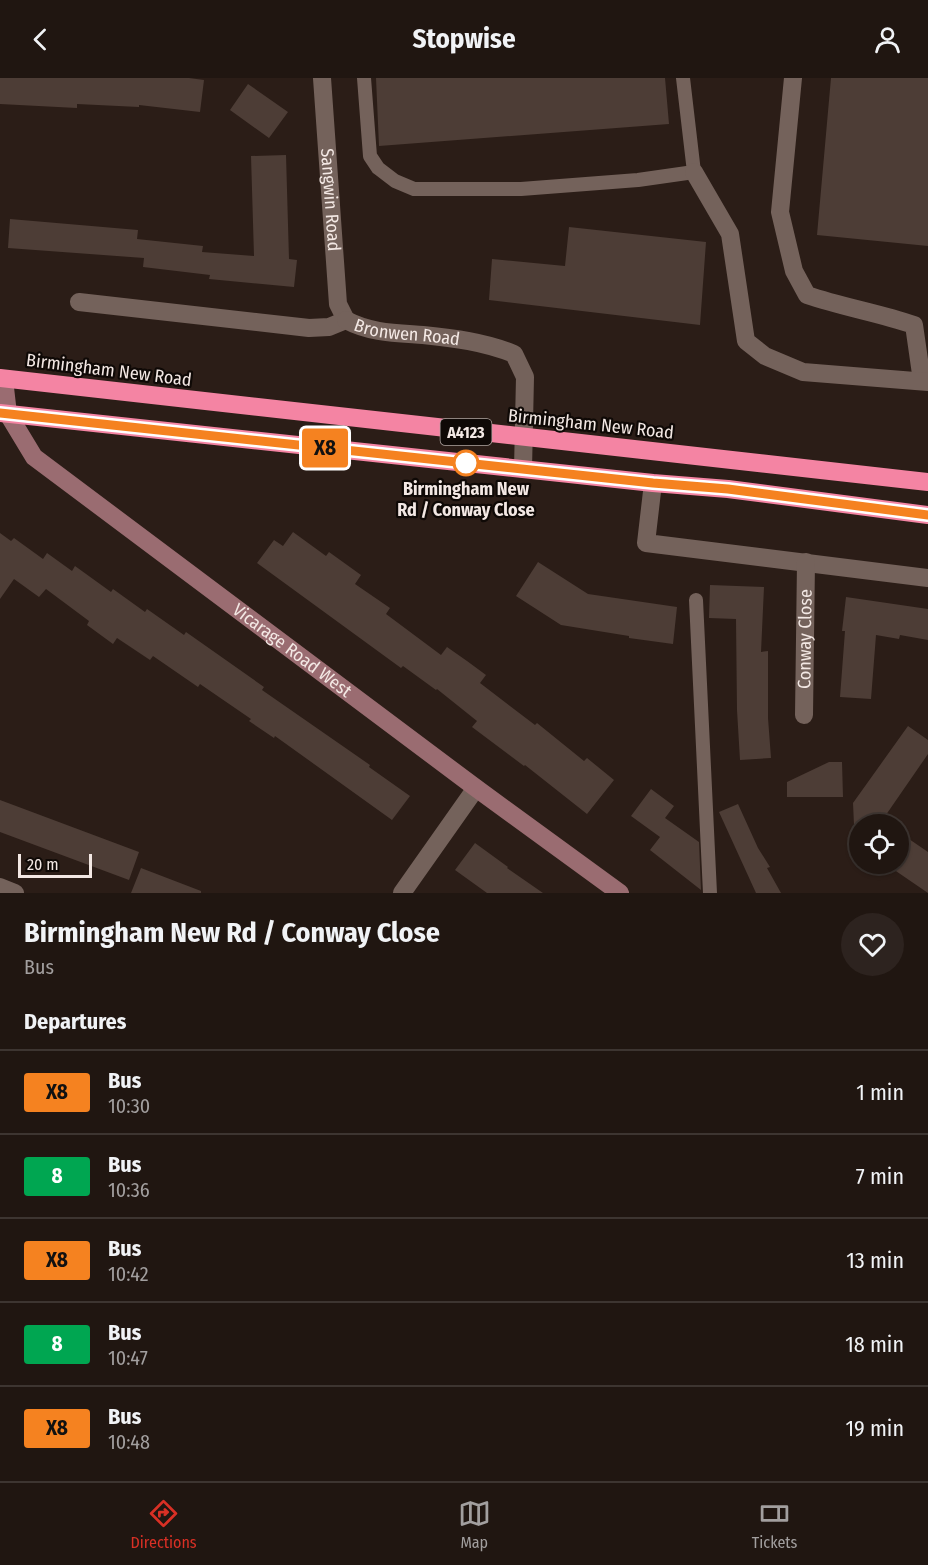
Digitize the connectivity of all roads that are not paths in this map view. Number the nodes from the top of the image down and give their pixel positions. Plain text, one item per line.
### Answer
1 (322, 78) edge
2 (364, 78) edge
3 (683, 78) edge
4 (793, 78) edge
5 (694, 172) junction
6 (79, 302) dead end
7 (346, 320) junction
8 (2, 379) edge
9 (925, 382) edge
10 (4, 414) edge
11 (525, 438) junction
12 (523, 469) junction
13 (928, 482) edge
14 (653, 483) junction
15 (928, 515) edge
16 (806, 562) junction
17 (928, 578) edge
18 (696, 600) dead end
19 (804, 715) dead end
20 (476, 788) junction
21 (0, 887) edge
22 (15, 893) edge
23 (402, 893) edge
24 (620, 893) edge
25 (710, 893) edge

1 - 7 street, Sangwin Road
2 - 5 lane
3 - 5 lane
4 - 9 street
5 - 9 street
6 - 7 street, Bronwen Road
7 - 11 street, Bronwen Road
8 - 10 main road, Vicarage Road West
8 - 11 highway, Birmingham New Road / A4123
10 - 12 highway, A4123
10 - 20 main road, Vicarage Road West
11 - 12 street, Bronwen Road
11 - 13 highway, Birmingham New Road / A4123
12 - 14 highway, A4123
14 - 15 highway, A4123
14 - 16 street
16 - 17 street
16 - 19 street, Conway Close
18 - 25 lane
20 - 23 street
20 - 24 main road, Vicarage Road West
21 - 22 street

